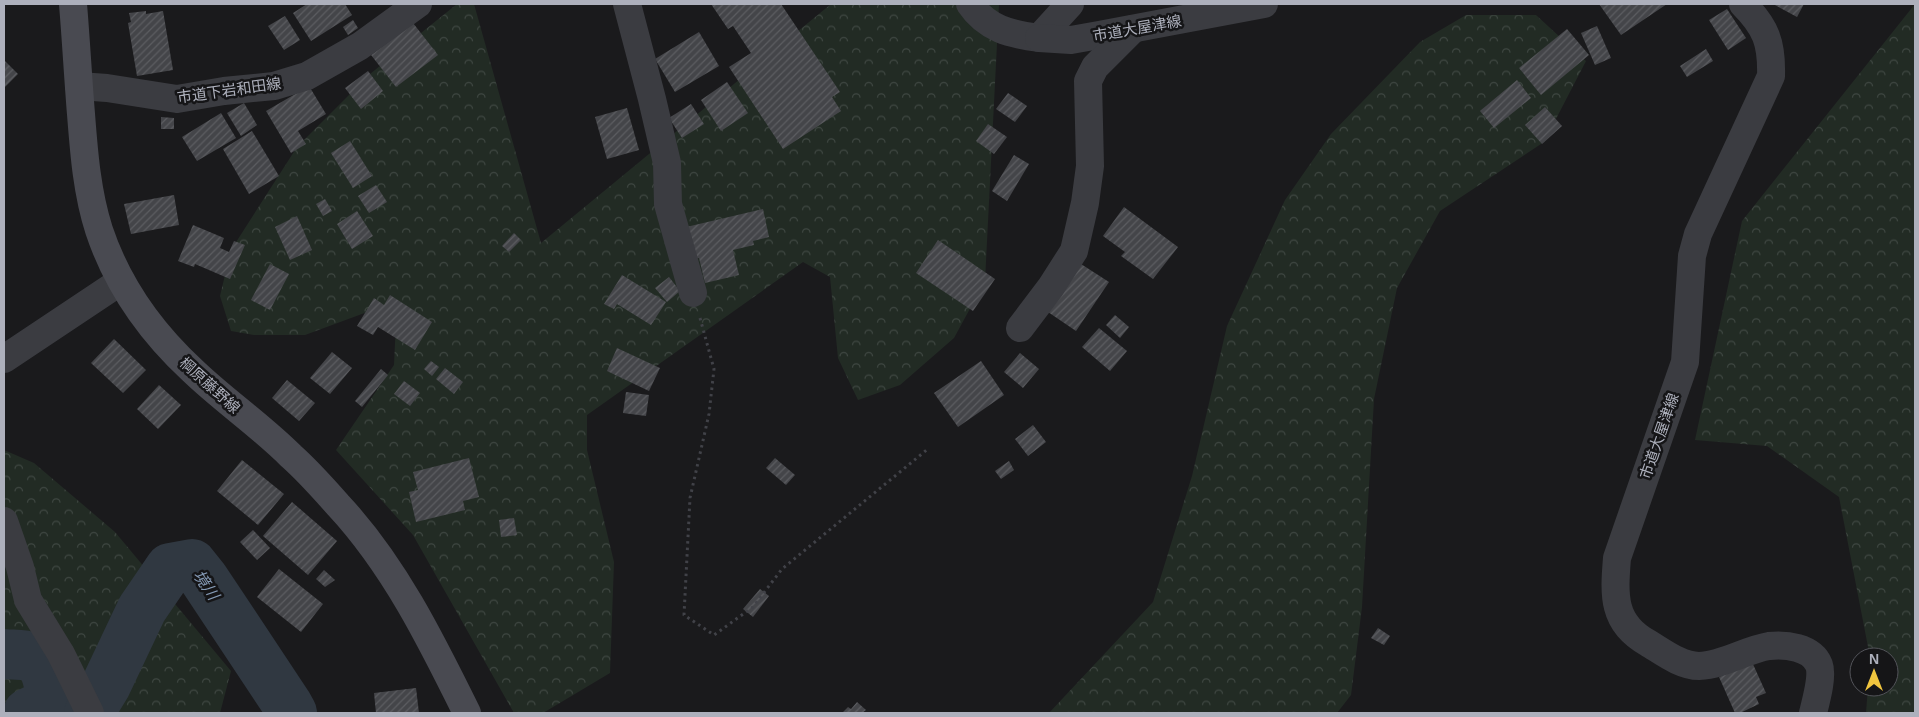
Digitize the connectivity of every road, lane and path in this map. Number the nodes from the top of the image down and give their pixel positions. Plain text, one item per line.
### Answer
1 (73, 4) edge
2 (418, 4) edge
3 (627, 4) edge
4 (970, 4) edge
5 (1070, 4) edge
6 (1264, 4) edge
7 (1743, 4) edge
8 (1133, 29) junction
9 (1038, 38) junction
10 (79, 86) junction
11 (121, 281) junction
12 (693, 293) joint
13 (1020, 328) dead end
14 (4, 360) edge
15 (929, 448) dead end
16 (4, 521) edge
17 (90, 713) edge
18 (467, 713) edge
19 (1812, 713) edge

1 - 10 main road, 棡原藤野線
2 - 10 street, 市道下岩和田線
3 - 12 street
4 - 9 street
5 - 9 street
6 - 8 street, 市道大屋津線
7 - 19 street, 市道大屋津線
8 - 9 street, 市道大屋津線
8 - 13 street
10 - 11 main road, 棡原藤野線
11 - 14 street
11 - 18 main road, 棡原藤野線
12 - 15 path
16 - 17 street

